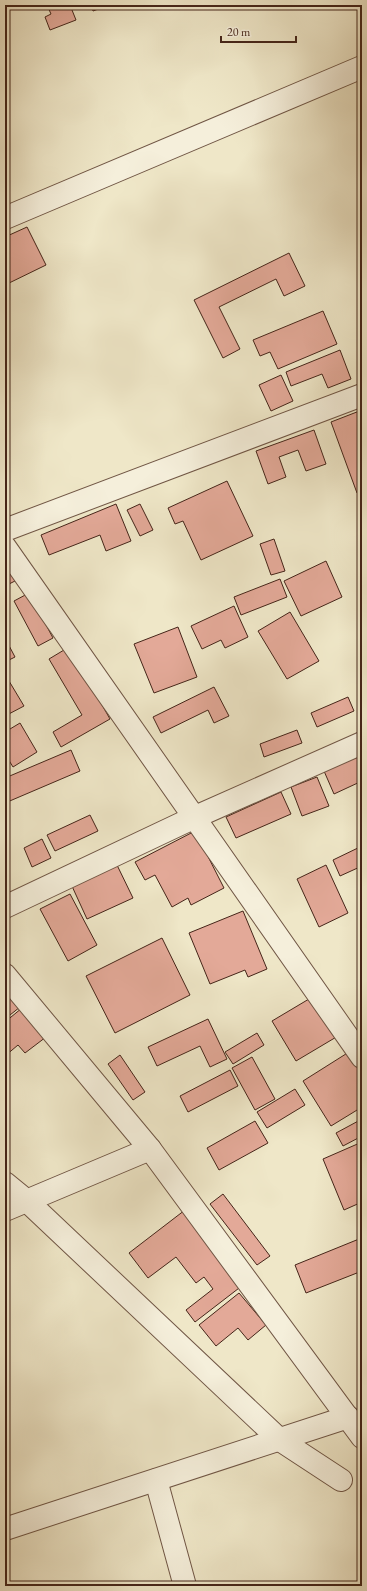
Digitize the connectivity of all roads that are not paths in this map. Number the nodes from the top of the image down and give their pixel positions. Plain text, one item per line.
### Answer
1 (362, 68) edge
2 (5, 218) edge
3 (362, 395) edge
4 (5, 530) edge
5 (5, 547) edge
6 (362, 743) edge
7 (193, 818) junction
8 (5, 907) edge
9 (5, 976) edge
10 (362, 1057) edge
11 (150, 1149) junction
12 (5, 1183) edge
13 (27, 1201) junction
14 (5, 1210) edge
15 (348, 1417) junction
16 (362, 1437) edge
17 (280, 1440) junction
18 (156, 1480) junction
19 (341, 1480) dead end
20 (5, 1529) edge
21 (185, 1586) edge

1 - 2 street
3 - 4 street
5 - 7 street
6 - 7 street
7 - 8 street
7 - 10 street
9 - 11 street
11 - 13 street
11 - 15 street
12 - 13 street
13 - 14 street
13 - 17 street
15 - 16 street
15 - 17 street
17 - 18 street
17 - 19 street
18 - 20 street
18 - 21 street

